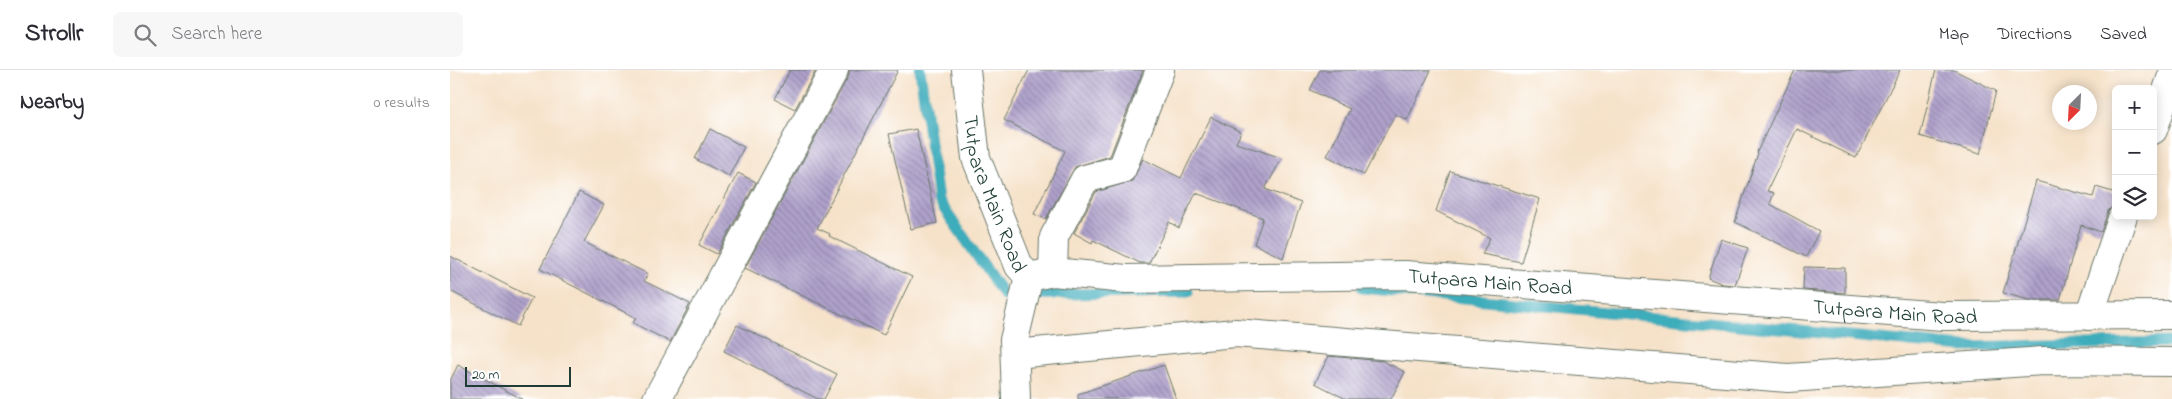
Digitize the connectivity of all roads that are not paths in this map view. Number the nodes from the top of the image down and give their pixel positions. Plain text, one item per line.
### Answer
1 (834, 70) edge
2 (966, 70) edge
3 (1160, 70) edge
4 (2172, 76) edge
5 (2157, 119) edge
6 (2122, 220) edge
7 (1041, 275) junction
8 (2089, 316) junction
9 (2172, 316) edge
10 (1015, 347) junction
11 (2172, 362) edge
12 (657, 399) edge
13 (1016, 399) edge

1 - 12 street
2 - 7 street, Tutpara Main Road
3 - 7 street
4 - 5 street
6 - 8 street
7 - 8 street, Tutpara Main Road
7 - 10 street
8 - 9 street, Tutpara Main Road
10 - 11 street
10 - 13 street

